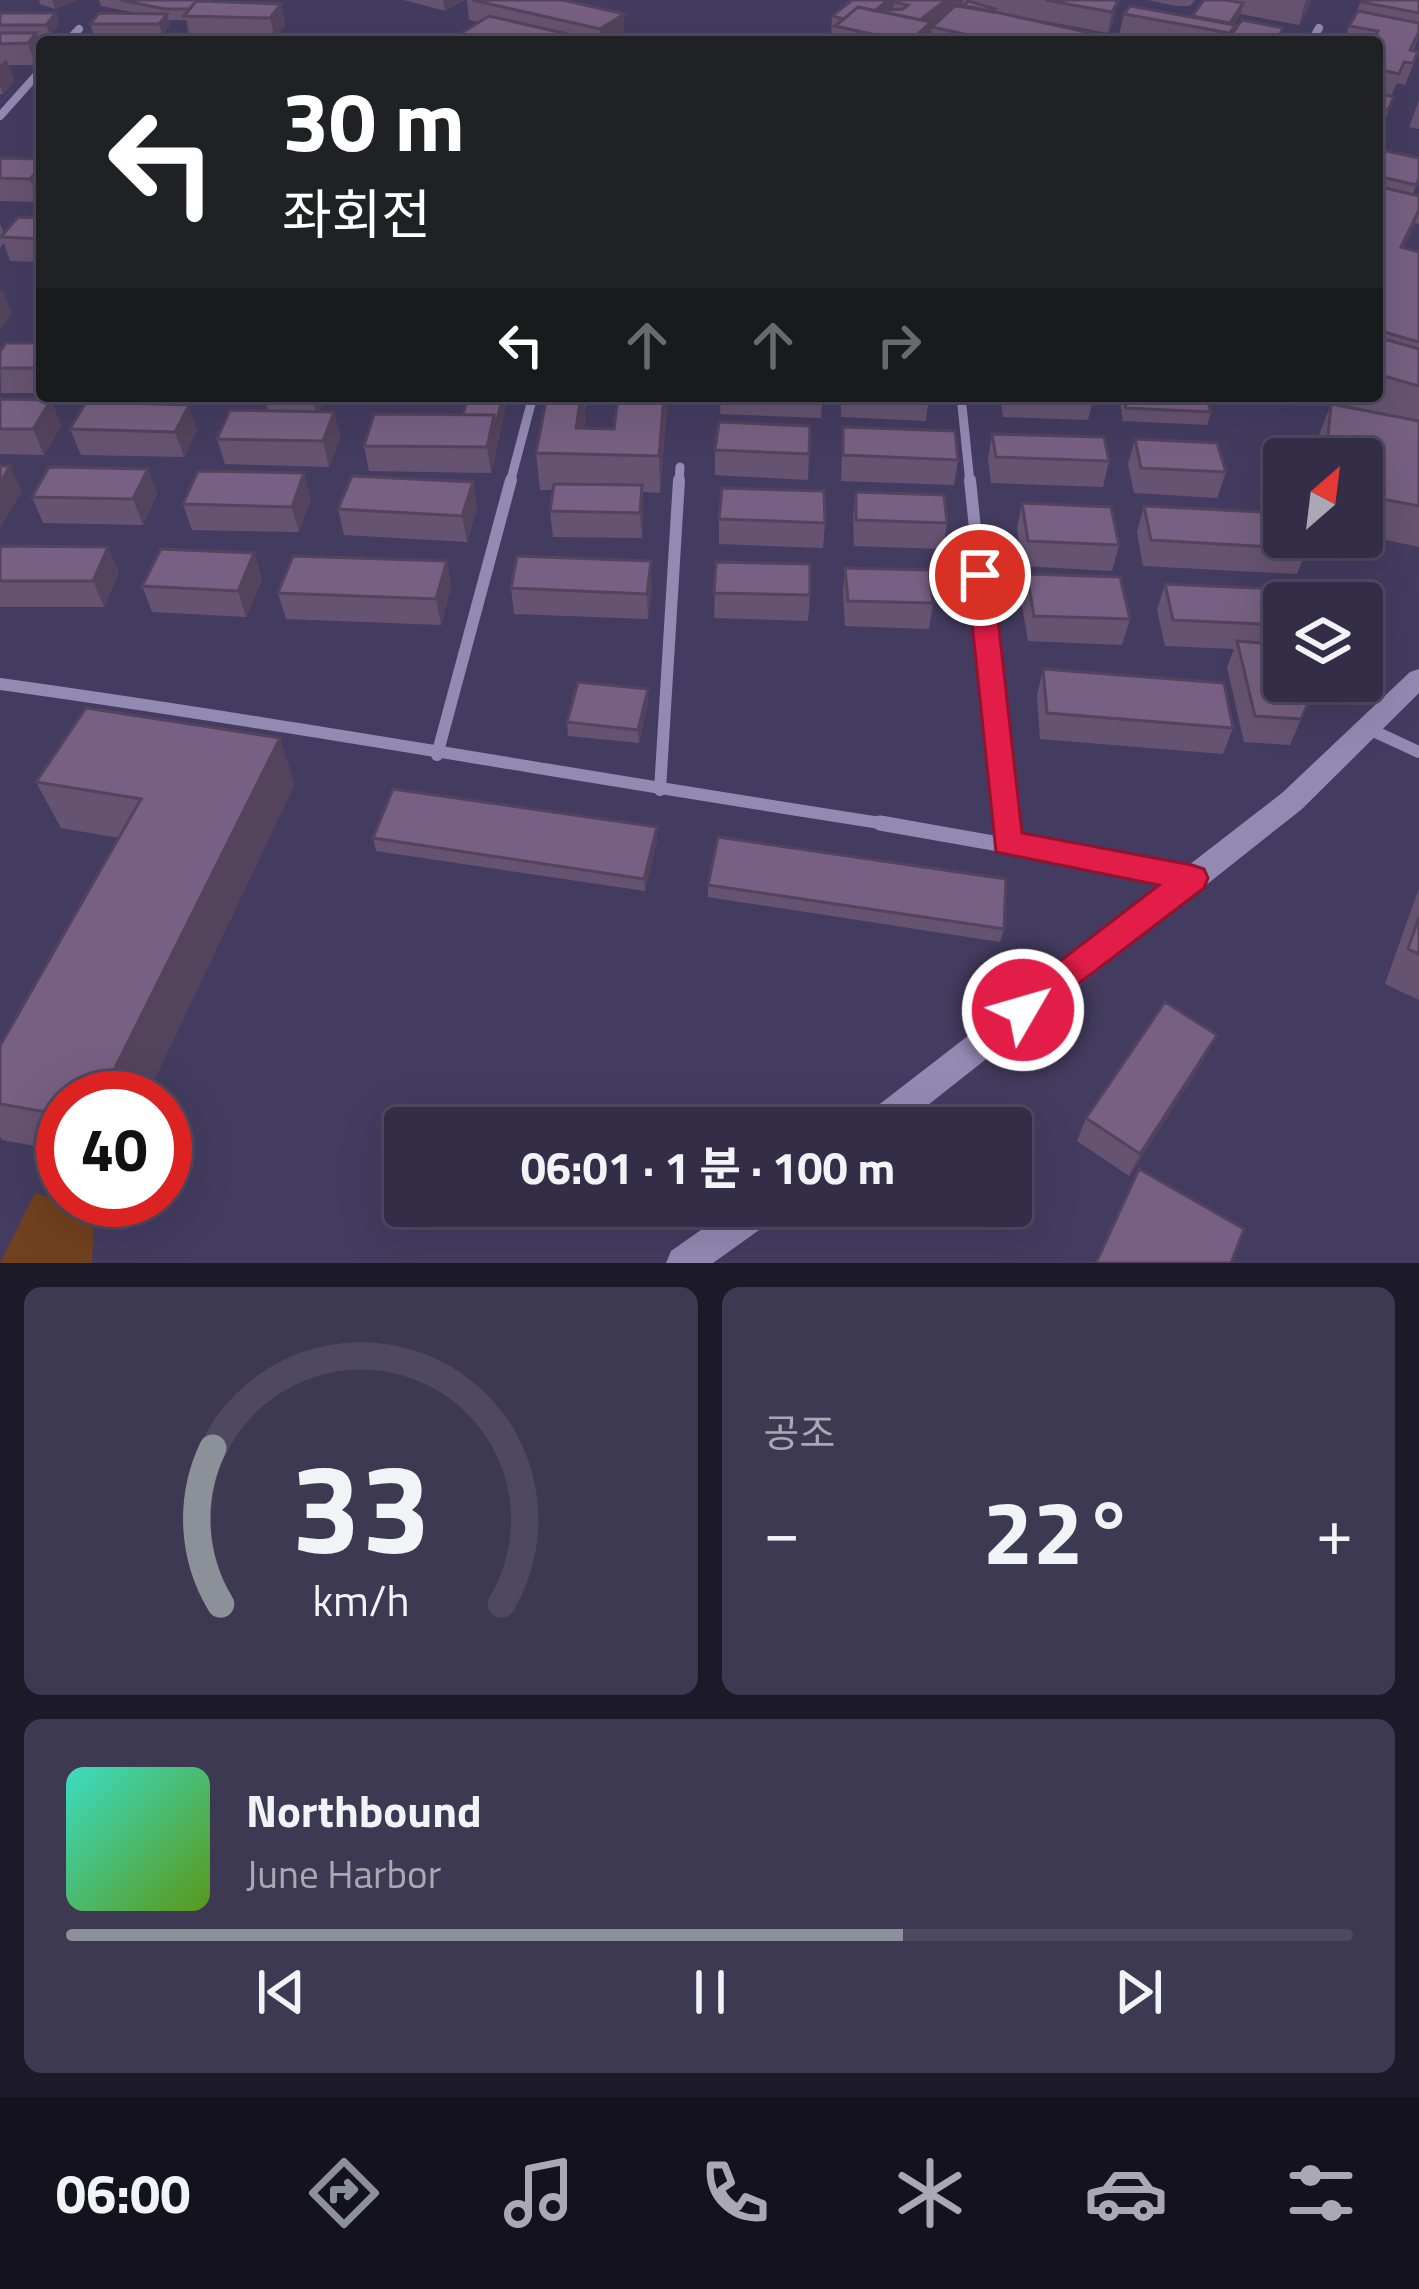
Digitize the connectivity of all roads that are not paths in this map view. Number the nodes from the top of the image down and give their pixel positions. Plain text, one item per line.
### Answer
1 (79, 28) dead end
2 (1319, 28) dead end
3 (72, 36) edge
4 (1314, 36) edge
5 (36, 76) edge
6 (0, 116) edge
7 (531, 402) edge
8 (963, 402) edge
9 (680, 467) dead end
10 (1419, 677) edge
11 (0, 684) edge
12 (1369, 730) junction
13 (1419, 752) edge
14 (437, 755) junction
15 (660, 790) junction
16 (1007, 843) junction
17 (1192, 878) junction
18 (901, 1107) edge
19 (734, 1227) edge
20 (683, 1263) edge

1 - 3 street
2 - 4 street
5 - 6 street
7 - 14 street
8 - 16 street
9 - 15 street
10 - 12 street
11 - 14 street
12 - 13 street
12 - 17 street
14 - 15 street
15 - 16 street
16 - 17 street
17 - 18 street
19 - 20 street

